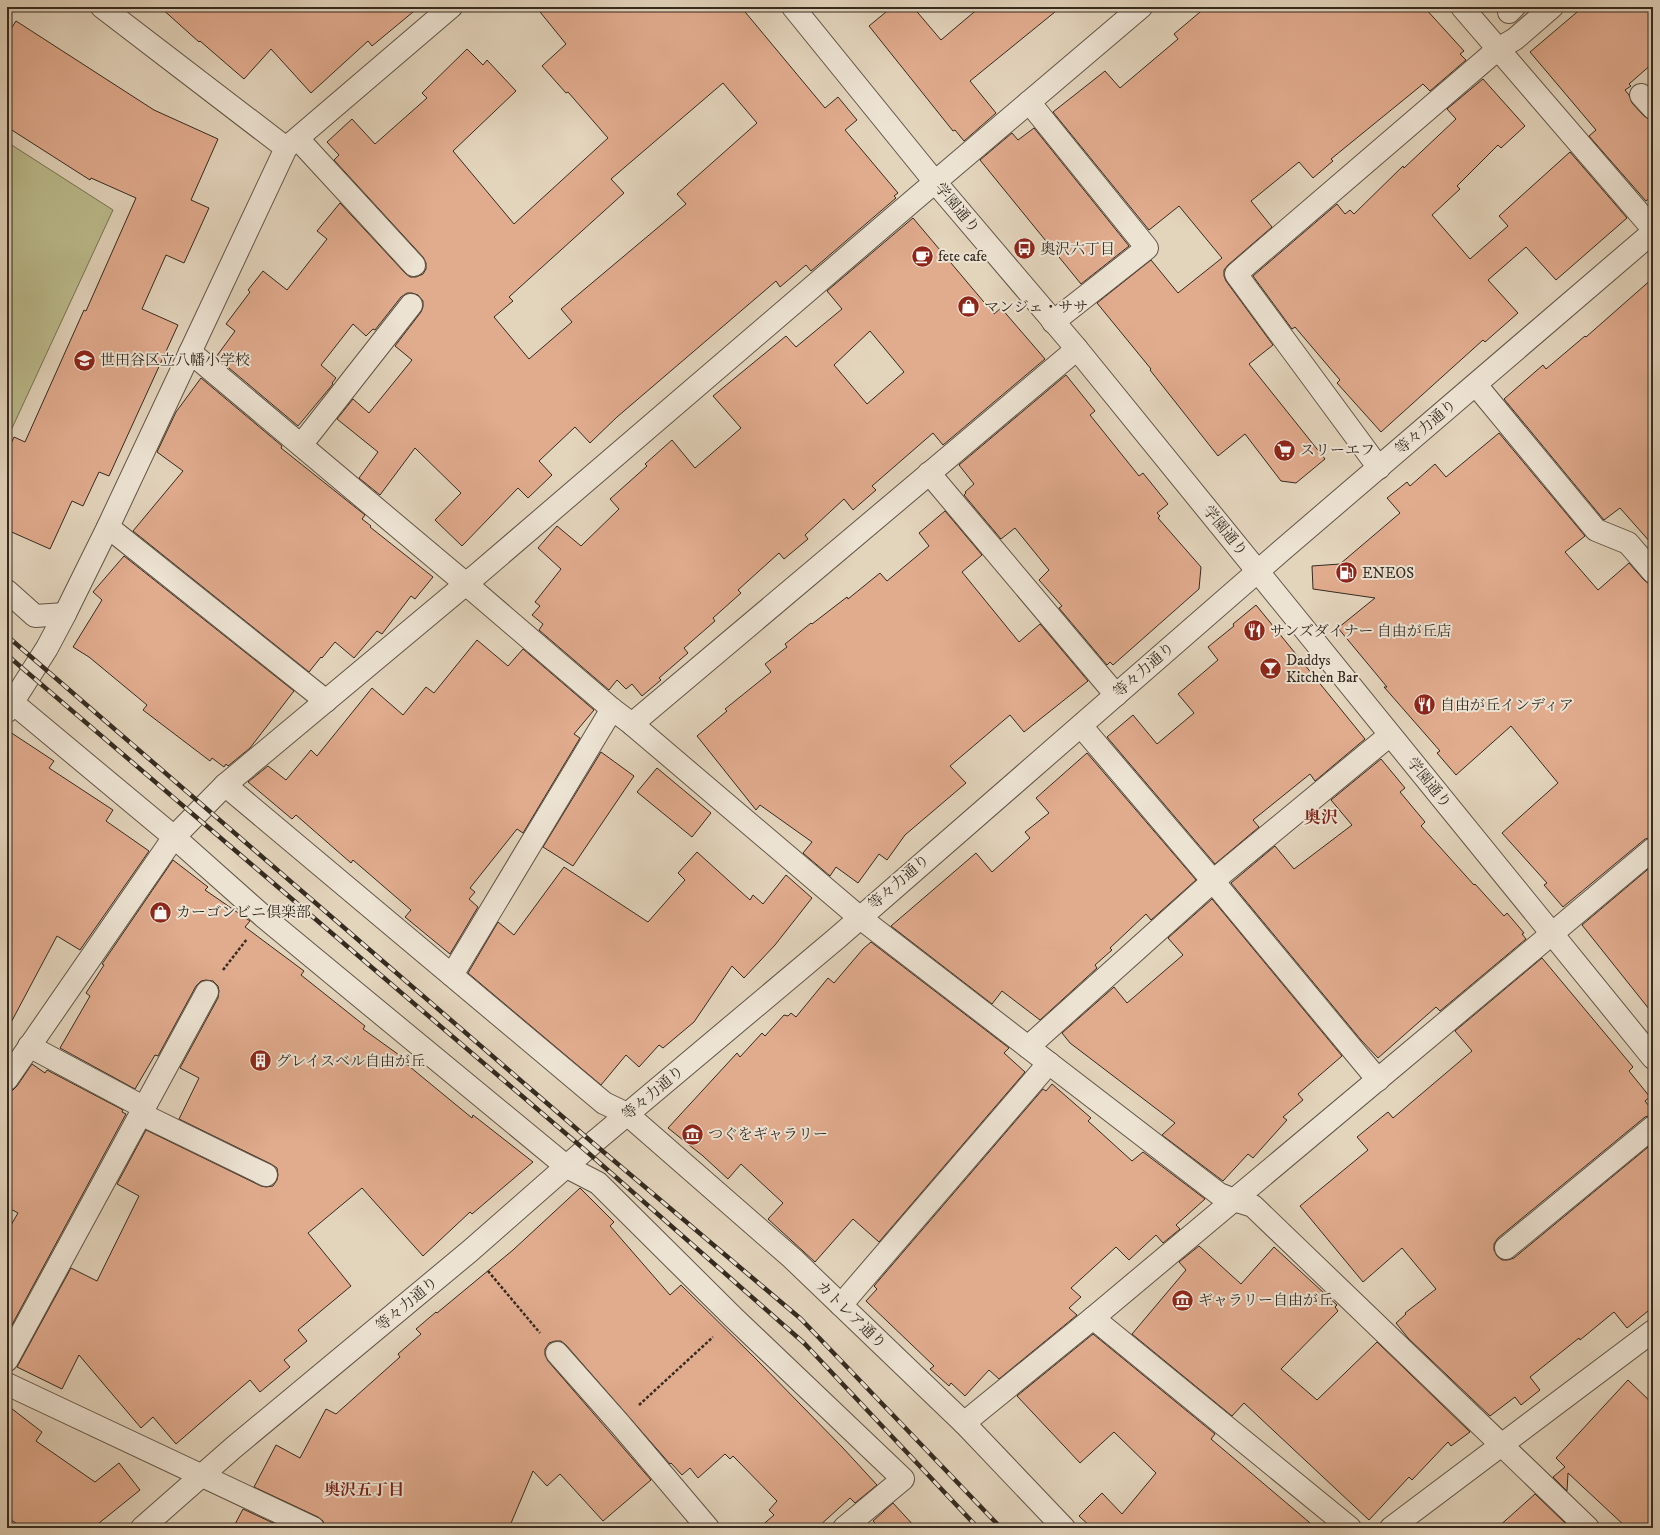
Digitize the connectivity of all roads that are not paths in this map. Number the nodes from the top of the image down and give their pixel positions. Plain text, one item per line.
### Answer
1 (451, 7) edge
2 (794, 7) edge
3 (1141, 7) edge
4 (1462, 7) edge
5 (1552, 7) edge
6 (108, 9) edge
7 (1498, 49) junction
8 (1029, 102) junction
9 (292, 143) junction
10 (935, 182) junction
11 (1653, 229) edge
12 (1653, 232) edge
13 (414, 265) dead end
14 (411, 305) dead end
15 (1053, 322) junction
16 (1076, 349) junction
17 (190, 352) junction
18 (1476, 384) junction
19 (301, 445) junction
20 (1379, 468) junction
21 (929, 473) junction
22 (108, 527) junction
23 (1258, 572) junction
24 (1653, 572) edge
25 (466, 584) junction
26 (7, 591) edge
27 (65, 614) junction
28 (1116, 695) junction
29 (326, 701) junction
30 (9, 704) edge
31 (612, 709) junction
32 (632, 724) junction
33 (1081, 726) junction
34 (1390, 735) junction
35 (225, 785) junction
36 (174, 837) junction
37 (1653, 849) edge
38 (1213, 881) junction
39 (859, 917) junction
40 (1553, 933) junction
41 (452, 976) junction
42 (207, 992) road end
43 (29, 1046) junction
44 (1028, 1047) junction
45 (1653, 1058) edge
46 (1049, 1063) junction
47 (7, 1079) edge
48 (1378, 1080) junction
49 (143, 1111) junction
50 (628, 1114) junction
51 (1653, 1127) edge
52 (567, 1166) junction
53 (266, 1175) dead end
54 (1234, 1200) junction
55 (1506, 1248) dead end
56 (841, 1305) junction
57 (1093, 1318) junction
58 (1653, 1331) edge
59 (557, 1353) road end
60 (7, 1360) edge
61 (7, 1384) edge
62 (964, 1423) junction
63 (1502, 1445) junction
64 (203, 1476) junction
65 (1584, 1527) edge
66 (142, 1528) edge
67 (313, 1528) edge
68 (708, 1528) edge
69 (844, 1528) edge
70 (1064, 1528) edge
71 (1350, 1528) edge
72 (1391, 1528) edge

1 - 9 street
2 - 10 street, 学園通り
3 - 8 street
4 - 7 street
5 - 7 street
6 - 9 street
7 - 11 street
7 - 20 street
8 - 10 street
8 - 15 street
9 - 13 street
9 - 17 street
10 - 15 street, 学園通り
10 - 25 street
12 - 18 street, 等々力通り
14 - 19 street
15 - 16 street, 学園通り
16 - 21 street
16 - 23 street, 学園通り
17 - 19 street
17 - 22 street
18 - 20 street, 等々力通り
18 - 24 street
19 - 25 street
20 - 23 street, 等々力通り
21 - 28 street
21 - 32 street
22 - 27 street
22 - 29 street
23 - 28 street, 等々力通り
23 - 34 street, 学園通り
25 - 29 street
25 - 31 street
26 - 27 street
27 - 30 street
28 - 33 street, 等々力通り
29 - 35 street
30 - 36 street
31 - 32 street
31 - 41 street
32 - 39 street
33 - 38 street
33 - 39 street, 等々力通り
34 - 38 street
34 - 40 street, 学園通り
35 - 36 street
35 - 41 street, カトレア通り
36 - 43 street
36 - 52 street
37 - 40 street
38 - 44 street
38 - 48 street
39 - 44 street
39 - 50 street, 等々力通り
40 - 45 street, 学園通り
40 - 48 street
41 - 50 street, カトレア通り
42 - 49 street
43 - 47 street
43 - 49 street
44 - 46 street
46 - 54 street
46 - 56 street
48 - 54 street
49 - 53 street
49 - 60 street
50 - 52 street, 等々力通り
50 - 56 street, カトレア通り
51 - 55 street
52 - 64 street, 等々力通り
52 - 69 street
54 - 57 street
54 - 63 street
56 - 62 street, カトレア通り
57 - 62 street
57 - 71 street
58 - 63 street
59 - 68 street
61 - 64 street
62 - 70 street, カトレア通り
63 - 65 street
63 - 72 street
64 - 66 street, 等々力通り
64 - 67 street

